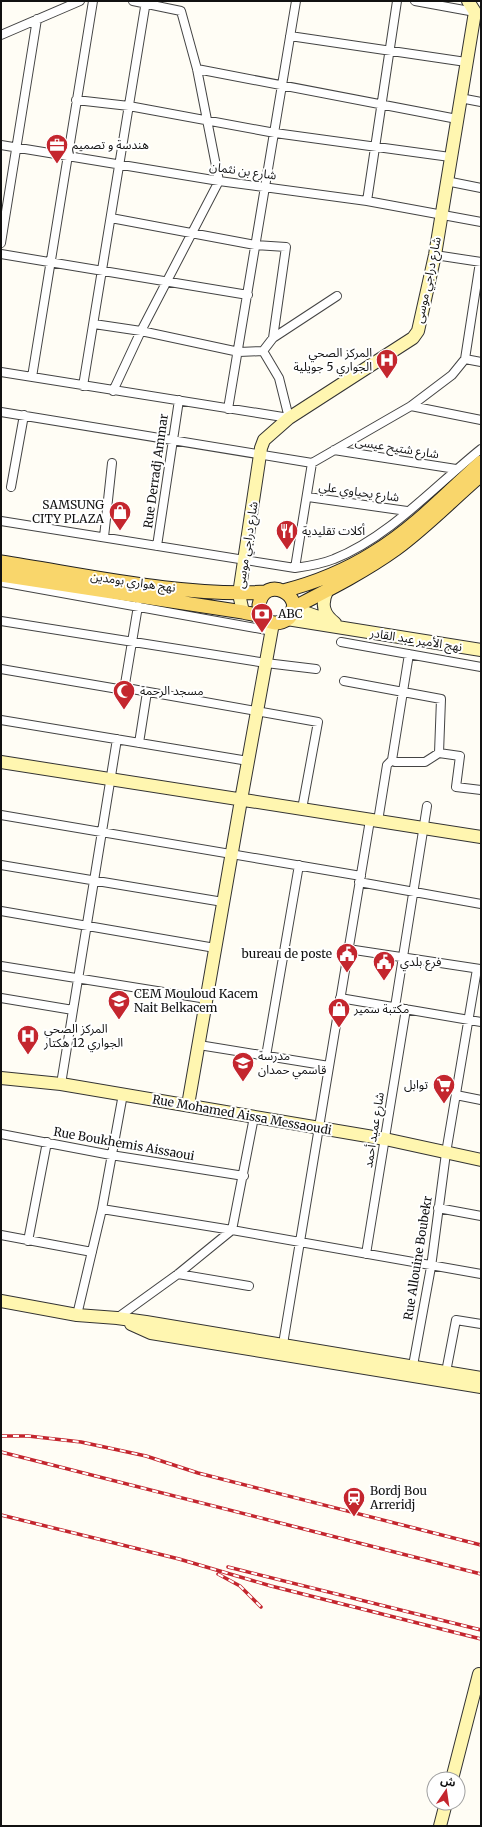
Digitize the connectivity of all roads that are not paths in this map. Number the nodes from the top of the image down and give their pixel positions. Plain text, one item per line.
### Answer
1 (80, 1) edge
2 (93, 1) edge
3 (133, 1) edge
4 (296, 1) edge
5 (397, 1) edge
6 (416, 1) edge
7 (468, 1) edge
8 (146, 2) edge
9 (478, 13) edge
10 (37, 19) junction
11 (1, 35) edge
12 (290, 36) junction
13 (390, 51) junction
14 (466, 62) junction
15 (197, 69) junction
16 (282, 86) junction
17 (460, 98) junction
18 (76, 100) junction
19 (481, 102) edge
20 (381, 105) junction
21 (129, 106) junction
22 (456, 119) junction
23 (206, 120) junction
24 (275, 133) junction
25 (1, 145) edge
26 (375, 146) junction
27 (17, 147) junction
28 (67, 155) junction
29 (450, 157) junction
30 (120, 164) junction
31 (218, 181) junction
32 (446, 181) junction
33 (266, 186) junction
34 (481, 188) edge
35 (367, 201) junction
36 (442, 215) junction
37 (111, 218) junction
38 (481, 222) edge
39 (191, 233) junction
40 (1, 243) edge
41 (255, 245) junction
42 (1, 254) edge
43 (435, 255) junction
44 (50, 262) junction
45 (480, 262) edge
46 (102, 271) junction
47 (166, 280) junction
48 (248, 294) junction
49 (337, 296) dead end
50 (94, 324) junction
51 (141, 330) junction
52 (273, 338) junction
53 (263, 351) junction
54 (238, 352) junction
55 (465, 359) junction
56 (481, 362) edge
57 (1, 372) edge
58 (32, 377) junction
59 (83, 386) junction
60 (113, 391) junction
61 (179, 400) junction
62 (411, 406) junction
63 (228, 409) junction
64 (1, 412) edge
65 (24, 415) junction
66 (290, 418) junction
67 (481, 420) edge
68 (173, 440) junction
69 (481, 449) edge
70 (334, 450) junction
71 (260, 454) junction
72 (481, 462) edge
73 (112, 463) dead end
74 (312, 463) junction
75 (456, 469) junction
76 (481, 476) edge
77 (11, 487) dead end
78 (308, 497) junction
79 (407, 511) junction
80 (1, 521) edge
81 (104, 537) junction
82 (158, 546) junction
83 (244, 561) junction
84 (1, 562) edge
85 (295, 568) junction
86 (1, 575) edge
87 (1, 582) edge
88 (283, 590) junction
89 (327, 591) junction
90 (266, 592) junction
91 (239, 594) junction
92 (138, 606) junction
93 (243, 612) junction
94 (290, 614) junction
95 (1, 621) edge
96 (336, 623) junction
97 (269, 624) junction
98 (352, 629) junction
99 (133, 642) junction
100 (341, 642) dead end
101 (481, 650) edge
102 (409, 654) junction
103 (266, 663) junction
104 (481, 666) edge
105 (1, 669) edge
106 (316, 669) dead end
107 (344, 681) dead end
108 (124, 690) junction
109 (147, 692) junction
110 (403, 692) junction
111 (257, 712) junction
112 (1, 720) edge
113 (117, 739) junction
114 (139, 743) junction
115 (439, 753) junction
116 (392, 760) junction
117 (248, 761) junction
118 (1, 762) edge
119 (110, 779) junction
120 (481, 790) edge
121 (241, 800) junction
122 (427, 806) dead end
123 (302, 809) junction
124 (1, 815) edge
125 (374, 820) junction
126 (424, 829) junction
127 (102, 831) junction
128 (481, 837) edge
129 (231, 854) junction
130 (1, 865) edge
131 (299, 865) junction
132 (360, 879) junction
133 (94, 881) junction
134 (414, 892) junction
135 (223, 902) junction
136 (481, 904) edge
137 (1, 911) edge
138 (86, 927) junction
139 (215, 948) junction
140 (348, 949) junction
141 (403, 958) junction
142 (1, 966) edge
143 (479, 969) edge
144 (78, 978) junction
145 (1, 998) edge
146 (340, 998) junction
147 (206, 999) junction
148 (395, 1007) junction
149 (406, 1009) junction
150 (73, 1010) junction
151 (467, 1019) junction
152 (481, 1022) edge
153 (199, 1045) junction
154 (266, 1056) junction
155 (329, 1066) junction
156 (1, 1078) edge
157 (62, 1084) junction
158 (123, 1094) junction
159 (456, 1095) junction
160 (481, 1100) edge
161 (188, 1106) junction
162 (254, 1117) junction
163 (318, 1128) junction
164 (1, 1134) edge
165 (385, 1139) junction
166 (47, 1142) junction
167 (446, 1153) junction
168 (111, 1156) junction
169 (481, 1160) edge
170 (244, 1176) junction
171 (438, 1208) junction
172 (102, 1209) junction
173 (481, 1216) edge
174 (232, 1230) junction
175 (1, 1235) edge
176 (28, 1241) junction
177 (300, 1242) junction
178 (92, 1252) junction
179 (366, 1254) junction
180 (431, 1267) junction
181 (178, 1274) junction
182 (481, 1274) edge
183 (249, 1286) dead end
184 (1, 1301) edge
185 (77, 1315) junction
186 (117, 1318) junction
187 (481, 1324) edge
188 (283, 1344) junction
189 (412, 1371) junction
190 (446, 1372) junction
191 (481, 1378) edge
192 (481, 1386) edge
193 (479, 1674) dead end
194 (454, 1771) edge
195 (444, 1811) edge
196 (440, 1826) edge

1 - 10 street
2 - 18 street
3 - 8 street
4 - 12 street
5 - 13 street
6 - 9 street
7 - 9 street
8 - 15 street
8 - 21 street
9 - 14 street, شارع دراجي موسى
10 - 11 street
10 - 27 street
12 - 13 street
12 - 16 street
13 - 14 street
13 - 20 street
14 - 17 street, شارع دراجي موسى
15 - 16 street
15 - 23 street
16 - 20 street
16 - 24 street
17 - 19 street
17 - 22 street, شارع دراجي موسى
18 - 21 street
18 - 28 street
20 - 22 street
20 - 26 street
21 - 23 street
21 - 30 street
22 - 29 street, شارع دراجي موسى
23 - 24 street
23 - 31 street
24 - 26 street
24 - 33 street
25 - 27 street, شارع بن نثمان
26 - 29 street
26 - 35 street
27 - 28 street, شارع بن نثمان
27 - 40 street
28 - 30 street, شارع بن نثمان
28 - 44 street
29 - 32 street, شارع دراجي موسى
30 - 31 street, شارع بن نثمان
30 - 37 street
31 - 33 street, شارع بن نثمان
31 - 39 street
32 - 34 street
32 - 36 street, شارع دراجي موسى
33 - 35 street, شارع بن نثمان
33 - 41 street
35 - 36 street, شارع بن نثمان
36 - 38 street, شارع بن نثمان
36 - 43 street, شارع دراجي موسى
37 - 39 street
37 - 46 street
39 - 41 street
39 - 47 street
41 - 48 street
41 - 52 street
42 - 44 street
43 - 45 street
43 - 66 street, شارع دراجي موسى
44 - 46 street
44 - 58 street
45 - 55 street
46 - 47 street
46 - 50 street
47 - 48 street
47 - 51 street
48 - 54 street
49 - 52 street
50 - 51 street
50 - 59 street
51 - 54 street
51 - 60 street
52 - 53 street
53 - 54 street
53 - 66 street
54 - 63 street
55 - 56 street
55 - 62 street
57 - 58 street
58 - 59 street
59 - 60 street
60 - 61 street
61 - 63 street
61 - 68 street, Rue Derradj Ammar
62 - 67 street
62 - 70 street
63 - 66 street
64 - 65 street
65 - 68 street
65 - 77 street
66 - 71 street, شارع دراجي موسى
68 - 71 street
68 - 82 street, Rue Derradj Ammar
69 - 75 street
70 - 74 street
70 - 75 street, شارع شتيح عيسى
71 - 74 street
71 - 83 street, شارع دراجي موسى
72 - 88 main road
73 - 81 street
74 - 78 street, شارع يحياوي علي
75 - 79 street
76 - 89 main road
78 - 79 street, شارع يحياوي علي
78 - 85 street, شارع يحياوي علي
79 - 85 street
80 - 81 street
81 - 82 street
82 - 83 street
83 - 85 street
83 - 91 street, شارع دراجي موسى
84 - 91 main road, نهج هواري بومدين
86 - 93 main road, نهج هواري بومدين
87 - 92 street
88 - 90 main road
88 - 94 main road
89 - 94 main road
89 - 96 street
90 - 91 main road, نهج هواري بومدين
90 - 97 main road
91 - 93 street, شارع دراجي موسى
92 - 97 street
92 - 99 street
93 - 97 main road, نهج هواري بومدين
94 - 96 street, نهج الأمير عبد القادر
94 - 97 main road
94 - 98 street, نهج الأمير عبد القادر
95 - 99 street
96 - 98 street, نهج الأمير عبد القادر
97 - 103 street
98 - 101 street, نهج الأمير عبد القادر
99 - 103 street
99 - 108 street
100 - 102 street
102 - 104 street
102 - 110 street
103 - 106 street
103 - 111 street
105 - 108 street
107 - 110 street
108 - 109 street
109 - 111 street
109 - 114 street
110 - 115 street
110 - 116 street
111 - 117 street
111 - 123 street
112 - 113 street
113 - 114 street
113 - 119 street
114 - 117 street
115 - 116 street
115 - 120 street
116 - 125 street
117 - 121 street
118 - 119 street
119 - 121 street
119 - 127 street
121 - 123 street
121 - 129 street
122 - 126 street
123 - 125 street
124 - 127 street
125 - 126 street
125 - 132 street
126 - 128 street
126 - 134 street
127 - 129 street
127 - 133 street
129 - 131 street
129 - 135 street
130 - 133 street
131 - 132 street
131 - 154 street
132 - 134 street
132 - 140 street
133 - 135 street
133 - 138 street
134 - 136 street
134 - 141 street
135 - 139 street
137 - 138 street
138 - 139 street
138 - 144 street
139 - 147 street
140 - 141 street
140 - 146 street
141 - 143 street
141 - 148 street
142 - 144 street
143 - 151 street, Rue Allouine Boubekr
144 - 147 street
144 - 150 street
145 - 150 street
146 - 148 street
146 - 155 street
147 - 153 street
148 - 149 street
149 - 151 street
149 - 165 street, شارع عميد أحمد
150 - 157 street
151 - 152 street
151 - 159 street, Rue Allouine Boubekr
153 - 154 street
153 - 161 street
154 - 155 street
155 - 163 street
156 - 157 street, Rue Mohamed Aissa Messaoudi
157 - 158 street, Rue Mohamed Aissa Messaoudi
158 - 161 street, Rue Mohamed Aissa Messaoudi
158 - 168 street
159 - 160 street
159 - 167 street, Rue Allouine Boubekr
161 - 162 street, Rue Mohamed Aissa Messaoudi
162 - 163 street, Rue Mohamed Aissa Messaoudi
162 - 170 street
163 - 165 street, Rue Mohamed Aissa Messaoudi
163 - 177 street
164 - 166 street, Rue Boukhemis Aissaoui
165 - 167 street, Rue Mohamed Aissa Messaoudi
165 - 179 street, شارع عميد أحمد
166 - 168 street, Rue Boukhemis Aissaoui
166 - 176 street
167 - 169 street, Rue Mohamed Aissa Messaoudi
167 - 171 street, Rue Allouine Boubekr
168 - 170 street, Rue Boukhemis Aissaoui
168 - 172 street
170 - 174 street
171 - 173 street
171 - 180 street, Rue Allouine Boubekr
172 - 174 street
172 - 178 street
174 - 177 street
174 - 181 street
175 - 176 street
176 - 178 street
177 - 179 street
177 - 188 street
178 - 185 street
179 - 180 street
180 - 182 street
180 - 189 street, Rue Allouine Boubekr
181 - 183 street
181 - 186 street
184 - 185 street
185 - 186 street
186 - 188 street
186 - 189 street
187 - 190 street
188 - 189 street
189 - 190 street
189 - 192 street
190 - 191 street
193 - 194 street
195 - 196 street

